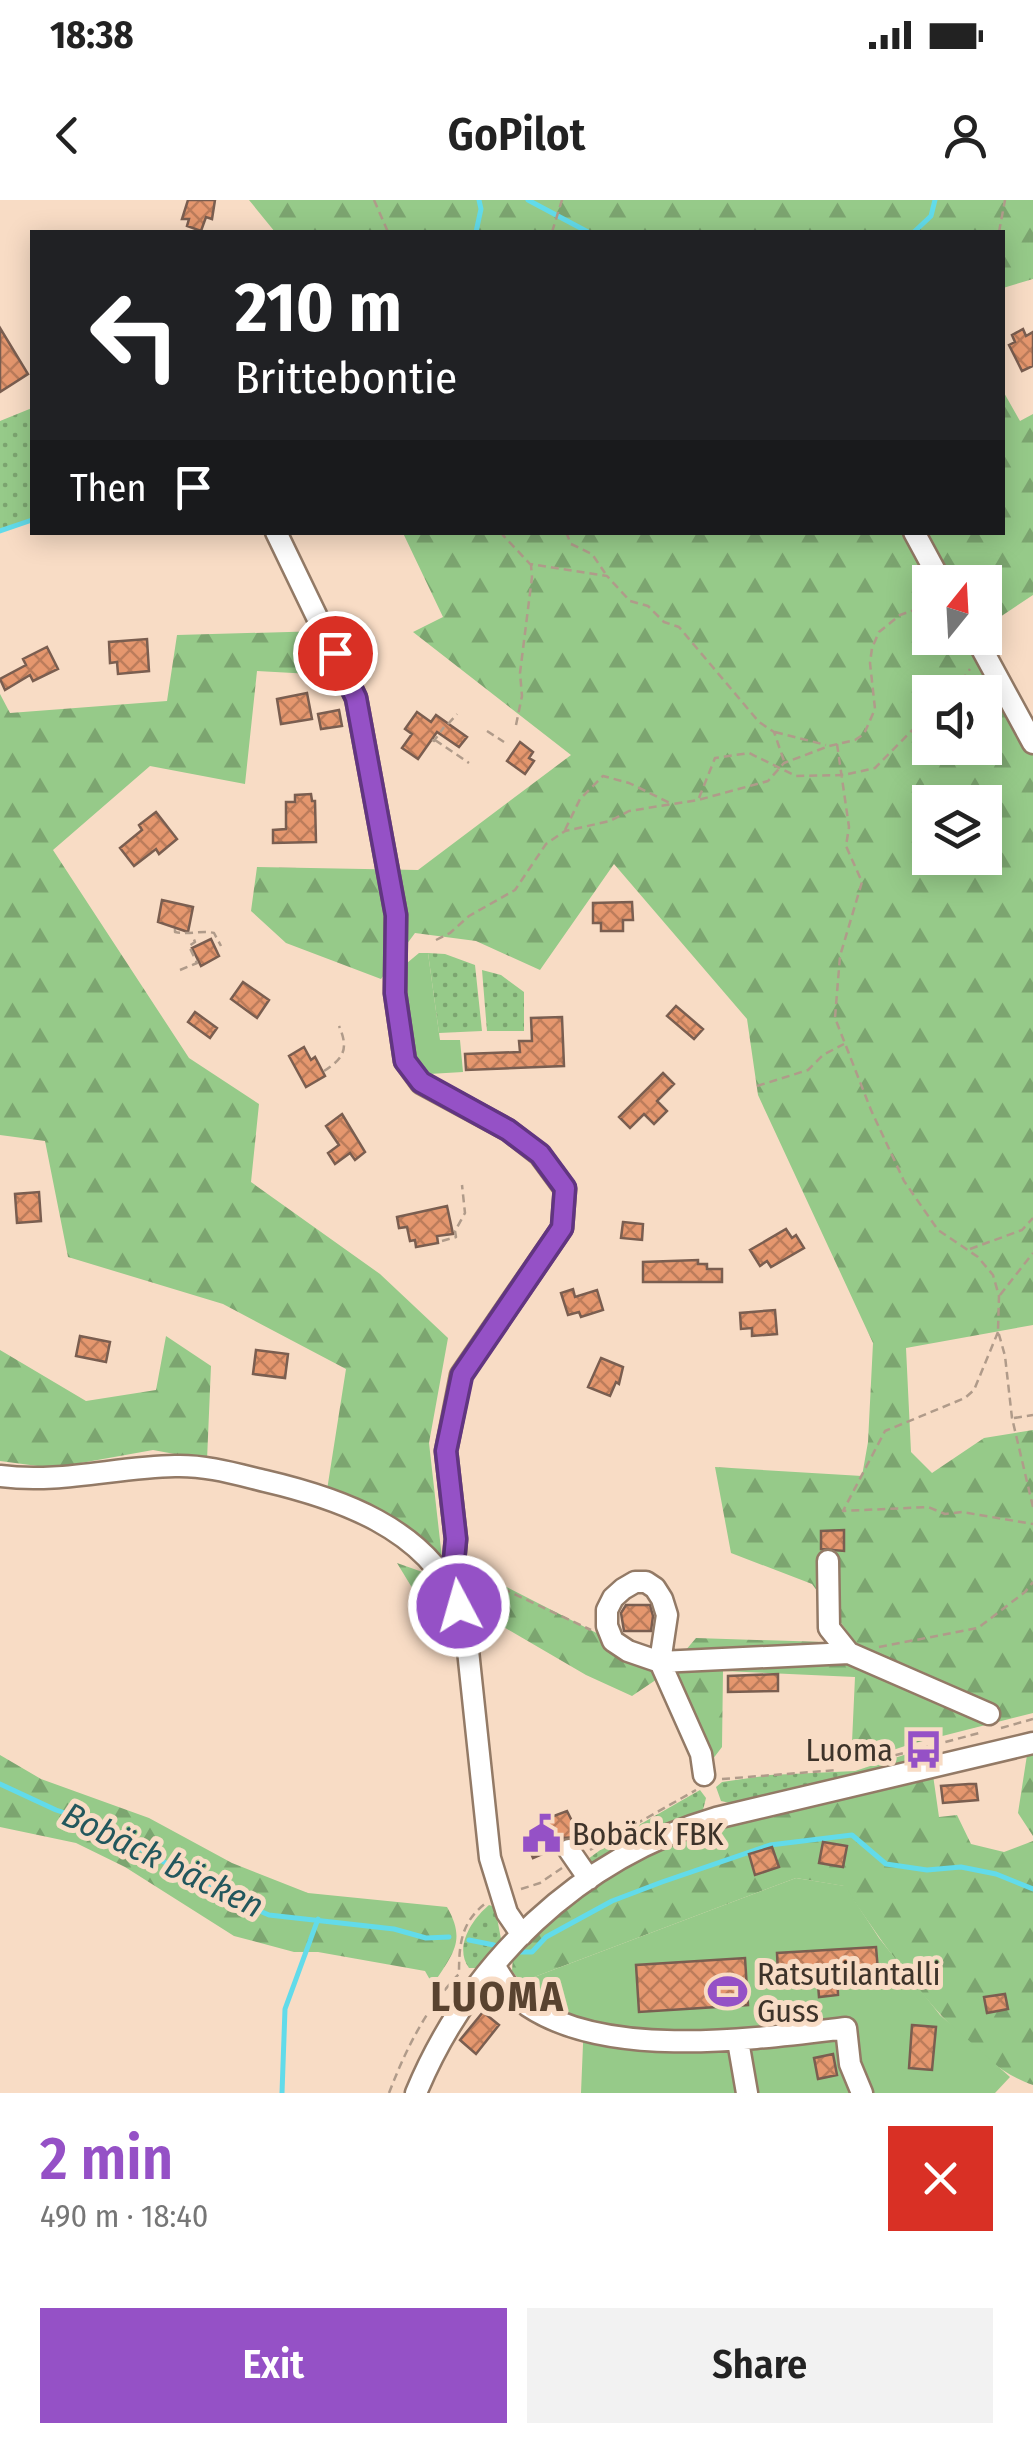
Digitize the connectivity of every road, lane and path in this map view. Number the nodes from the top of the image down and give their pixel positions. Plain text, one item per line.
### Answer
1 (374, 200) edge
2 (562, 200) edge
3 (1005, 200) edge
4 (387, 230) edge
5 (553, 230) edge
6 (999, 230) edge
7 (277, 535) edge
8 (503, 535) edge
9 (567, 535) edge
10 (916, 535) edge
11 (530, 564) junction
12 (932, 565) edge
13 (607, 576) junction
14 (912, 611) edge
15 (985, 655) edge
16 (458, 714) dead end
17 (516, 725) dead end
18 (912, 730) edge
19 (488, 731) dead end
20 (774, 732) junction
21 (449, 740) dead end
22 (504, 742) dead end
23 (1033, 743) edge
24 (837, 744) junction
25 (445, 746) junction
26 (829, 746) junction
27 (784, 762) junction
28 (469, 764) dead end
29 (779, 770) junction
30 (844, 776) junction
31 (698, 800) junction
32 (672, 804) junction
33 (564, 832) junction
34 (175, 929) dead end
35 (192, 936) junction
36 (436, 940) dead end
37 (220, 946) dead end
38 (180, 970) dead end
39 (339, 1026) dead end
40 (846, 1044) junction
41 (324, 1071) dead end
42 (757, 1086) dead end
43 (462, 1184) dead end
44 (1033, 1218) edge
45 (442, 1241) dead end
46 (969, 1250) junction
47 (1033, 1253) edge
48 (999, 1296) junction
49 (998, 1331) junction
50 (1033, 1415) edge
51 (1012, 1418) junction
52 (0, 1476) edge
53 (1033, 1507) edge
54 (1033, 1524) edge
55 (828, 1560) dead end
56 (450, 1570) junction
57 (1033, 1582) edge
58 (613, 1641) junction
59 (849, 1653) junction
60 (660, 1662) junction
61 (989, 1714) dead end
62 (1033, 1743) edge
63 (704, 1775) dead end
64 (568, 1850) dead end
65 (589, 1879) junction
66 (468, 1920) dead end
67 (522, 1935) junction
68 (494, 1965) junction
69 (738, 2041) junction
70 (389, 2093) edge
71 (416, 2093) edge
72 (747, 2093) edge
73 (862, 2093) edge

1 - 4 path
2 - 5 path
3 - 6 path
7 - 56 street
8 - 11 path
9 - 13 path
10 - 12 street
11 - 13 path
11 - 17 path
13 - 20 path
14 - 24 path
15 - 23 street
16 - 25 path
18 - 30 path
19 - 22 path
20 - 26 path
20 - 27 path
21 - 25 path
24 - 26 path
24 - 30 path
25 - 28 path
26 - 27 path
27 - 29 path
29 - 30 path
29 - 31 path
29 - 31 path
30 - 40 path
31 - 32 path
32 - 33 path
32 - 33 path
33 - 36 path
34 - 35 path
35 - 37 path
35 - 38 path
39 - 41 path
40 - 42 path
40 - 46 path
43 - 45 path
44 - 46 path
46 - 48 path
47 - 48 path
48 - 49 path
49 - 51 path
49 - 54 path
50 - 51 path
51 - 53 path
52 - 56 street
55 - 59 street
56 - 58 path
56 - 67 street
57 - 59 path
58 - 60 street
58 - 60 street
59 - 60 street
59 - 61 street
60 - 63 street
62 - 65 street
64 - 65 street
65 - 67 street
66 - 70 path
67 - 68 street
68 - 69 street
68 - 71 street
69 - 72 street
69 - 73 street

